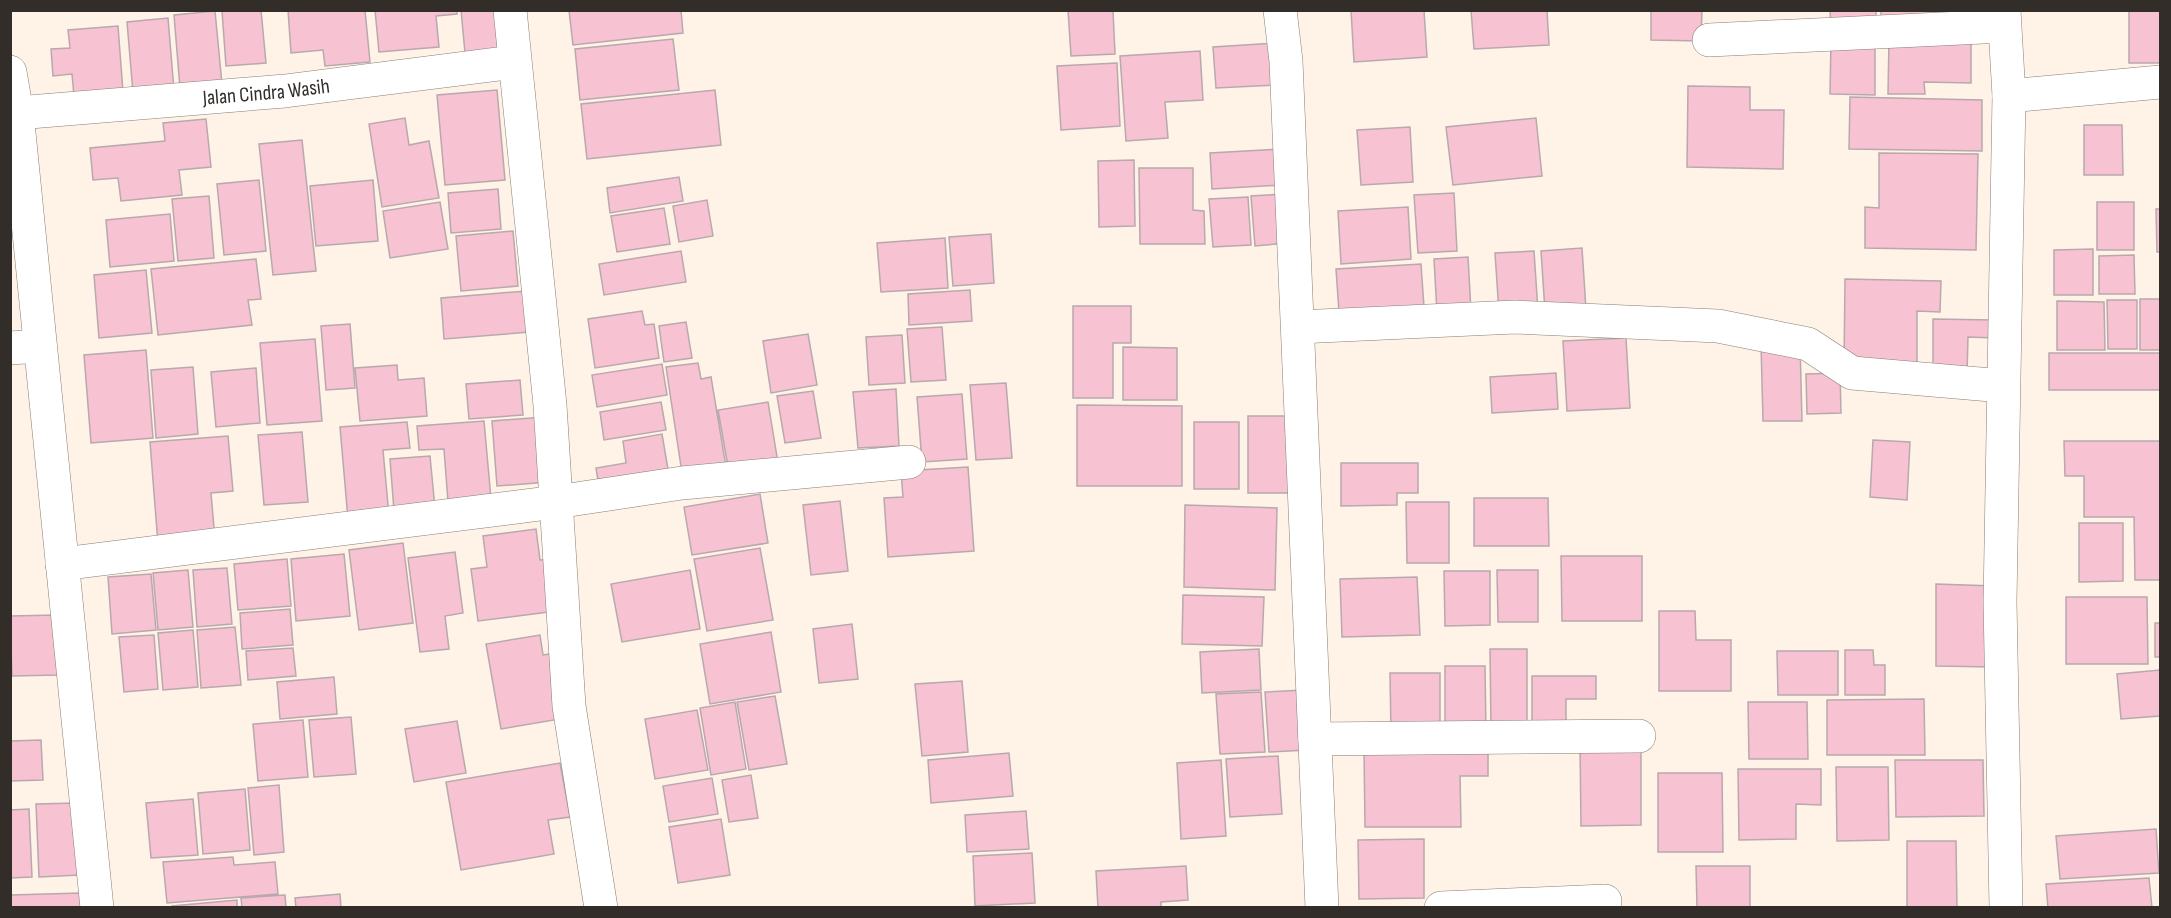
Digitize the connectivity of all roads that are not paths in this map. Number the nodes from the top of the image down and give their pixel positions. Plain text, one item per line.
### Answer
1 (510, 10) edge
2 (1280, 10) edge
3 (2004, 18) edge
4 (1709, 40) dead end
5 (514, 62) junction
6 (10, 72) edge
7 (2160, 82) edge
8 (2009, 96) junction
9 (17, 113) junction
10 (1298, 327) junction
11 (25, 347) edge
12 (2004, 386) junction
13 (909, 462) dead end
14 (556, 502) junction
15 (62, 564) junction
16 (1639, 736) dead end
17 (1315, 739) junction
18 (1605, 901) dead end
19 (97, 908) edge
20 (601, 908) edge
21 (1322, 908) edge
22 (1441, 908) edge
23 (2006, 908) edge

1 - 5 street
2 - 10 street
3 - 4 street
3 - 8 street
5 - 9 street, Jalan Cindra Wasih
5 - 14 street
6 - 9 street
7 - 8 street
8 - 12 street
9 - 11 street
10 - 12 street
10 - 17 street
11 - 15 street
12 - 23 street
13 - 14 street
14 - 15 street
14 - 20 street
15 - 19 street
16 - 17 street
17 - 21 street
18 - 22 street

